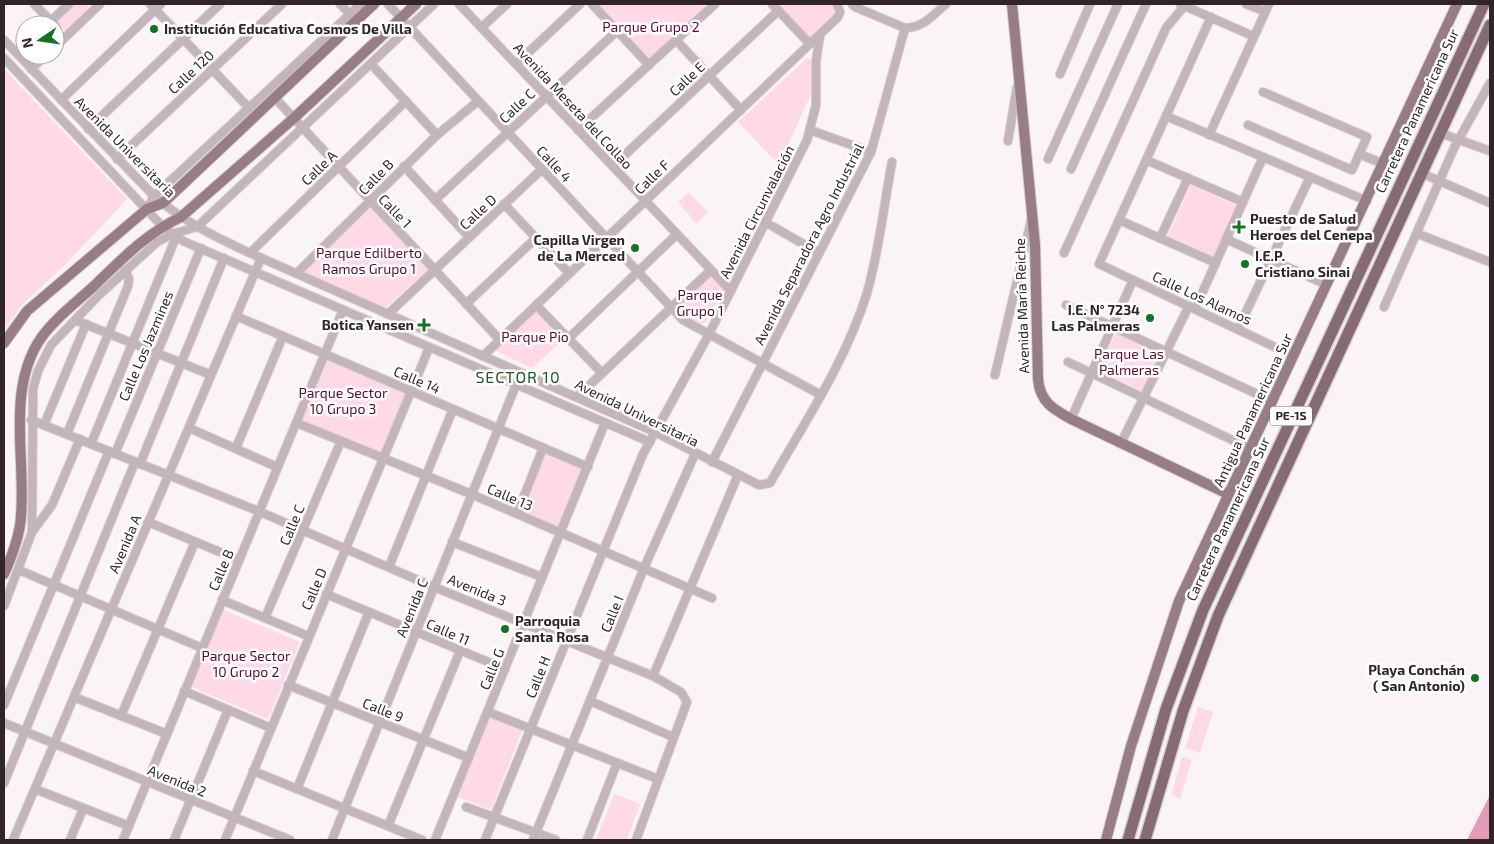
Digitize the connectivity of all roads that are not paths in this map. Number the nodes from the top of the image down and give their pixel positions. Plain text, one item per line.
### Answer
1 (34, 4) edge
2 (69, 4) edge
3 (220, 4) edge
4 (282, 4) edge
5 (340, 4) edge
6 (361, 4) edge
7 (374, 4) edge
8 (388, 4) edge
9 (416, 4) edge
10 (434, 4) edge
11 (459, 4) edge
12 (507, 4) edge
13 (580, 4) edge
14 (592, 4) edge
15 (772, 4) edge
16 (837, 4) edge
17 (946, 4) edge
18 (1012, 4) edge
19 (1090, 4) edge
20 (1118, 4) edge
21 (1146, 4) edge
22 (1184, 4) edge
23 (1246, 4) edge
24 (1269, 4) edge
25 (1457, 4) edge
26 (1484, 4) edge
27 (95, 5) edge
28 (711, 5) edge
29 (855, 5) edge
30 (155, 6) edge
31 (778, 11) junction
32 (1264, 12) junction
33 (350, 14) junction
34 (44, 15) edge
35 (60, 15) edge
36 (1211, 17) junction
37 (401, 18) junction
38 (1490, 25) edge
39 (409, 27) junction
40 (482, 27) junction
41 (905, 28) junction
42 (617, 30) junction
43 (820, 35) junction
44 (66, 36) edge
45 (1253, 36) junction
46 (183, 39) junction
47 (4, 40) edge
48 (676, 40) junction
49 (810, 44) junction
50 (4, 58) edge
51 (371, 64) junction
52 (516, 64) junction
53 (35, 65) edge
54 (649, 65) junction
55 (31, 69) junction
56 (212, 70) junction
57 (1060, 74) dead end
58 (709, 76) junction
59 (1019, 77) junction
60 (1490, 83) edge
61 (1263, 92) dead end
62 (547, 96) junction
63 (274, 98) junction
64 (61, 100) junction
65 (406, 101) junction
66 (477, 102) junction
67 (249, 108) junction
68 (741, 110) junction
69 (1166, 116) junction
70 (294, 118) junction
71 (1248, 125) dead end
72 (302, 128) junction
73 (88, 129) junction
74 (578, 130) junction
75 (810, 130) junction
76 (508, 133) junction
77 (1440, 133) junction
78 (437, 134) junction
79 (1210, 135) junction
80 (1458, 138) junction
81 (1008, 142) dead end
82 (1490, 151) edge
83 (871, 152) junction
84 (1360, 154) junction
85 (1263, 157) junction
86 (117, 159) junction
87 (1048, 159) dead end
88 (1146, 160) junction
89 (892, 162) dead end
90 (1384, 164) junction
91 (404, 166) junction
92 (613, 166) junction
93 (339, 167) junction
94 (542, 169) junction
95 (1071, 169) dead end
96 (1421, 173) junction
97 (1310, 177) junction
98 (1188, 178) junction
99 (1439, 181) junction
100 (154, 196) junction
101 (435, 200) junction
102 (646, 201) junction
103 (1367, 201) junction
104 (370, 202) junction
105 (1243, 202) junction
106 (163, 203) junction
107 (1490, 203) edge
108 (504, 204) junction
109 (147, 209) junction
110 (1032, 216) junction
111 (181, 217) junction
112 (1119, 220) junction
113 (765, 222) junction
114 (162, 226) junction
115 (197, 227) junction
116 (677, 234) junction
117 (1418, 234) junction
118 (174, 235) junction
119 (469, 237) junction
120 (536, 238) junction
121 (606, 238) junction
122 (1160, 238) junction
123 (1226, 239) junction
124 (201, 248) junction
125 (250, 252) junction
126 (819, 253) junction
127 (1064, 253) dead end
128 (224, 258) junction
129 (261, 258) junction
130 (1271, 259) junction
131 (1490, 262) edge
132 (1216, 263) junction
133 (126, 270) junction
134 (434, 270) junction
135 (711, 270) junction
136 (255, 272) junction
137 (637, 272) junction
138 (296, 273) junction
139 (570, 273) junction
140 (1133, 280) junction
141 (1327, 285) junction
142 (731, 291) junction
143 (466, 304) junction
144 (536, 305) junction
145 (1066, 306) dead end
146 (1384, 307) dead end
147 (670, 308) junction
148 (1192, 308) junction
149 (343, 310) junction
150 (388, 314) junction
151 (236, 316) junction
152 (75, 320) junction
153 (86, 324) junction
154 (1112, 326) junction
155 (1238, 329) junction
156 (109, 334) junction
157 (283, 336) junction
158 (708, 336) junction
159 (569, 338) junction
160 (500, 340) junction
161 (4, 343) edge
162 (132, 343) junction
163 (428, 348) junction
164 (1166, 352) junction
165 (157, 353) junction
166 (325, 354) junction
167 (483, 356) junction
168 (1294, 356) junction
169 (1068, 362) dead end
170 (182, 363) junction
171 (762, 364) junction
172 (602, 373) junction
173 (1092, 373) junction
174 (211, 375) junction
175 (995, 375) dead end
176 (516, 385) junction
177 (411, 391) junction
178 (821, 395) junction
179 (577, 397) junction
180 (1144, 398) junction
181 (1272, 401) junction
182 (453, 409) junction
183 (1071, 419) junction
184 (31, 420) junction
185 (297, 423) junction
186 (605, 423) junction
187 (44, 425) junction
188 (189, 428) junction
189 (498, 428) junction
190 (655, 432) junction
191 (67, 434) junction
192 (80, 439) junction
193 (341, 441) junction
194 (650, 442) junction
195 (1121, 443) junction
196 (91, 444) junction
197 (236, 448) junction
198 (543, 448) junction
199 (1249, 448) junction
200 (112, 452) junction
201 (695, 454) junction
202 (383, 458) junction
203 (712, 462) junction
204 (138, 463) junction
205 (277, 466) junction
206 (588, 466) junction
207 (168, 475) junction
208 (738, 475) junction
209 (426, 477) junction
210 (472, 494) junction
211 (1228, 494) junction
212 (258, 511) junction
213 (517, 514) junction
214 (148, 522) junction
215 (303, 531) junction
216 (32, 532) junction
217 (561, 533) junction
218 (195, 542) junction
219 (452, 542) junction
220 (345, 548) junction
221 (603, 551) junction
222 (239, 560) junction
223 (389, 567) junction
224 (644, 568) junction
225 (19, 570) junction
226 (4, 574) edge
227 (542, 577) junction
228 (54, 584) junction
229 (434, 587) junction
230 (689, 588) junction
231 (326, 594) junction
232 (80, 595) junction
233 (712, 598) dead end
234 (222, 600) junction
235 (4, 606) edge
236 (112, 609) junction
237 (369, 612) junction
238 (265, 618) junction
239 (524, 622) junction
240 (159, 630) junction
241 (416, 631) junction
242 (308, 636) junction
243 (566, 640) junction
244 (202, 648) junction
245 (460, 651) junction
246 (608, 657) junction
247 (505, 669) junction
248 (653, 676) junction
249 (288, 685) junction
250 (184, 691) junction
251 (74, 697) junction
252 (590, 701) junction
253 (332, 703) junction
254 (4, 705) edge
255 (228, 710) junction
256 (488, 712) junction
257 (121, 716) junction
258 (380, 722) junction
259 (4, 723) edge
260 (271, 728) junction
261 (530, 729) junction
262 (25, 732) junction
263 (167, 734) junction
264 (673, 737) junction
265 (425, 740) junction
266 (54, 745) junction
267 (572, 745) junction
268 (469, 758) junction
269 (617, 763) junction
270 (253, 771) junction
271 (658, 779) junction
272 (147, 782) junction
273 (4, 783) edge
274 (35, 789) junction
275 (297, 789) junction
276 (190, 800) junction
277 (466, 807) dead end
278 (83, 809) junction
279 (345, 809) junction
280 (494, 817) junction
281 (234, 818) junction
282 (129, 826) junction
283 (388, 826) junction
284 (534, 836) edge
285 (13, 840) edge
286 (70, 840) edge
287 (123, 840) edge
288 (174, 840) edge
289 (225, 840) edge
290 (290, 840) edge
291 (332, 840) edge
292 (422, 840) edge
293 (435, 840) edge
294 (485, 840) edge
295 (556, 840) edge
296 (587, 840) edge
297 (636, 840) edge
298 (1106, 840) edge
299 (1128, 840) edge
300 (1145, 840) edge

1 - 34 street
2 - 35 street
3 - 46 street
4 - 56 street, Calle 120
5 - 33 street
6 - 33 street
7 - 63 main road
8 - 37 street, Calle 4
9 - 37 main road
10 - 39 street
11 - 40 street, Avenida Meseta del Collao
12 - 40 street
13 - 52 street
14 - 42 street
15 - 31 street
16 - 43 street, Calle F
17 - 41 street
18 - 59 main road, Avenida María Reiche
19 - 57 street
20 - 87 street
21 - 95 street
22 - 36 street
22 - 127 street
23 - 32 street
24 - 32 street
25 - 90 main road, Antigua Panamericana Sur
26 - 299 highway, Carretera Panamericana Sur / PE-1S
27 - 44 street
28 - 48 street
29 - 41 street
30 - 46 street
30 - 64 street
31 - 49 street
31 - 58 street, Calle E
32 - 45 street
33 - 67 street
36 - 45 street
36 - 69 street
37 - 39 street, Calle 4
37 - 70 main road
38 - 77 highway, PE-1S
39 - 51 street
39 - 66 street, Calle 4
40 - 52 street, Avenida Meseta del Collao
41 - 83 street, Avenida Separadora Agro Industrial
42 - 54 street
42 - 62 street, Calle C
43 - 49 street, Calle F
43 - 75 street, Avenida Circunvalación
45 - 79 street
46 - 56 street
46 - 73 street
47 - 55 street, Avenida Universitaria
48 - 54 street
48 - 58 street
49 - 68 street, Calle F
50 - 109 street, Avenida Universitaria
51 - 65 street
51 - 72 street
52 - 62 street, Avenida Meseta del Collao
53 - 55 street
54 - 74 street
55 - 64 street, Avenida Universitaria
56 - 67 street
56 - 86 street, Calle 120
58 - 68 street
58 - 92 street, Calle E
59 - 81 street
59 - 110 main road, Avenida María Reiche
60 - 80 street
61 - 84 street
62 - 74 street, Avenida Meseta del Collao
62 - 76 street, Calle C
63 - 70 street, Calle 1
63 - 106 main road
64 - 73 street, Avenida Universitaria
65 - 78 street
65 - 93 street, Calle A
66 - 76 street, Calle 4
66 - 78 street, Calle B
67 - 100 street
68 - 102 street, Calle F
69 - 79 street
69 - 88 street
70 - 72 street, Calle 1
70 - 111 main road
71 - 84 street
72 - 93 street, Calle 1
72 - 115 street
73 - 86 street, Avenida Universitaria
74 - 92 street, Avenida Meseta del Collao
75 - 83 street
75 - 113 street, Avenida Circunvalación
76 - 94 street, Calle 4
76 - 101 street, Calle C
77 - 80 street
77 - 96 highway, PE-1S
78 - 91 street, Calle B
79 - 85 street
80 - 82 street
80 - 99 street
83 - 126 street, Avenida Separadora Agro Industrial
84 - 90 street
85 - 97 street
85 - 105 street
86 - 100 street, Avenida Universitaria
88 - 98 street
88 - 112 street
89 - 178 street
90 - 103 main road, Antigua Panamericana Sur
91 - 101 street
91 - 104 street, Calle B
92 - 102 street, Avenida Meseta del Collao
93 - 104 street, Calle 1
93 - 125 street, Calle A
94 - 108 street, Calle D
94 - 121 street, Calle 4
96 - 99 street
96 - 300 highway, PE-1S
97 - 103 street
97 - 130 street
98 - 105 street
98 - 122 street
99 - 107 street
99 - 117 street
100 - 106 street, Avenida Universitaria
100 - 109 street
101 - 119 street
102 - 116 street, Avenida Meseta del Collao
102 - 121 street, Calle F
103 - 141 main road, Antigua Panamericana Sur
104 - 134 street, Calle 1
104 - 138 street, Calle B
105 - 123 street
106 - 109 main road
106 - 111 street, Avenida Universitaria
108 - 119 street, Calle D
108 - 120 street
109 - 114 street, Avenida Universitaria
109 - 161 main road
110 - 175 street
110 - 183 main road, Avenida María Reiche
111 - 114 main road
111 - 115 street, Avenida Universitaria
112 - 122 street
112 - 140 street, Calle Los Alamos
113 - 126 street
113 - 142 street, Avenida Circunvalación
114 - 118 street, Avenida Universitaria
114 - 226 main road
115 - 118 street
115 - 125 street, Avenida Universitaria
116 - 135 street, Avenida Meseta del Collao
116 - 137 street
117 - 131 street
117 - 146 street
118 - 124 street, Avenida Universitaria
118 - 133 street
118 - 162 street
119 - 134 street, Calle D
120 - 139 street
120 - 143 street
121 - 137 street, Calle 4
121 - 139 street, Calle F
122 - 132 street
123 - 130 street
123 - 132 street
124 - 128 street, Avenida Universitaria
124 - 165 street, Calle Los Jazmines
125 - 129 street, Avenida Universitaria
126 - 171 street, Avenida Separadora Agro Industrial
128 - 136 street, Avenida Universitaria
128 - 170 street
129 - 136 street, Avenida A
129 - 138 street, Avenida Universitaria
130 - 141 street
130 - 155 street
132 - 148 street
133 - 152 street
133 - 156 street
134 - 143 street, Calle 1
134 - 150 street, Calle D
135 - 142 street, Avenida Meseta del Collao
135 - 147 street
136 - 149 street, Avenida Universitaria
136 - 151 street, Avenida A
137 - 147 street, Calle 4
137 - 159 street
138 - 150 street, Avenida Universitaria
139 - 144 street, Calle F
140 - 148 street, Calle Los Alamos
140 - 154 street
141 - 168 main road, Antigua Panamericana Sur
142 - 158 street, Avenida Circunvalación
143 - 160 street, Calle 1
144 - 159 street
144 - 160 street, Calle F
145 - 154 street
147 - 158 street, Calle 4
147 - 172 street
148 - 155 street, Calle Los Alamos
148 - 164 street
149 - 163 street, Avenida Universitaria
149 - 166 street, Calle B
150 - 167 street, Avenida Universitaria
151 - 157 street, Calle 14
151 - 174 street, Avenida A
152 - 153 street
152 - 184 street
153 - 156 street
153 - 187 street
154 - 164 street
154 - 173 street
155 - 168 street, Calle Los Alamos
156 - 162 street
156 - 191 street
157 - 166 street, Calle 14
157 - 197 street
158 - 171 street, Calle 4
158 - 190 street, Avenida Circunvalación
159 - 172 street
160 - 167 street, Calle F
162 - 165 street
162 - 196 street
163 - 176 street, Avenida Universitaria
163 - 177 street, Calle D
164 - 180 street
164 - 181 street
165 - 170 street
165 - 200 street, Calle Los Jazmines
166 - 177 street, Calle 14
166 - 185 street, Calle B
167 - 179 street, Avenida Universitaria
168 - 181 main road, Antigua Panamericana Sur
169 - 173 street
170 - 174 street
170 - 204 street
171 - 178 street, Calle 4
171 - 203 street, Avenida Separadora Agro Industrial
172 - 179 street
173 - 180 street
173 - 183 street
174 - 188 street, Avenida A
176 - 186 street, Avenida Universitaria
176 - 189 street, Avenida C
177 - 182 street, Calle 14
177 - 202 street, Calle D
178 - 208 street, Avenida Universitaria
179 - 190 street, Avenida Universitaria
180 - 195 street
180 - 199 street
181 - 199 main road, Antigua Panamericana Sur
182 - 189 street, Calle 14
182 - 209 street
183 - 195 main road, Avenida María Reiche
184 - 187 street, Avenida 3
184 - 216 street
185 - 193 street, Calle 13
185 - 205 street, Calle B
186 - 194 street, Avenida Universitaria
186 - 206 street, Calle G
187 - 191 street, Avenida 3
188 - 197 street
188 - 207 street, Avenida A
189 - 198 street, Calle 14
189 - 210 street, Avenida C
190 - 194 street, Avenida Circunvalación
190 - 201 street, Avenida Universitaria
191 - 192 street, Avenida 3
192 - 196 street, Avenida 3
192 - 216 street
193 - 202 street, Calle 13
193 - 215 street, Calle C
194 - 221 street, Calle H
195 - 211 main road, Avenida María Reiche
196 - 200 street, Avenida 3
197 - 205 street
198 - 206 street, Calle 14
198 - 213 street
199 - 211 main road, Antigua Panamericana Sur
200 - 204 street, Avenida 3
200 - 228 street, Calle Los Jazmines
201 - 203 street, Avenida Universitaria
201 - 224 street, Calle I
202 - 209 street, Calle 13
202 - 220 street, Calle D
203 - 208 street, Avenida Universitaria
204 - 207 street, Avenida 3
204 - 232 street
205 - 212 street, Calle B
206 - 217 street, Calle G
207 - 212 street, Avenida 3
207 - 214 street, Avenida A
208 - 230 street
209 - 210 street, Calle 13
209 - 223 street
210 - 213 street, Calle 13
210 - 219 street, Avenida C
211 - 298 main road, Antigua Panamericana Sur
212 - 215 street, Avenida 3
212 - 222 street, Calle B
213 - 217 street, Calle 13
214 - 218 street
214 - 236 street, Avenida A
215 - 220 street, Avenida 3
215 - 238 street, Calle C
216 - 225 street
217 - 221 street, Calle 13
217 - 227 street, Calle G
218 - 222 street
218 - 240 street
219 - 227 street
219 - 229 street, Avenida C
220 - 223 street, Avenida 3
220 - 231 street, Calle D
221 - 224 street, Calle 13
221 - 243 street, Calle H
222 - 234 street, Calle B
223 - 229 street, Avenida 3
224 - 230 street, Calle 13
224 - 246 street, Calle I
225 - 228 street
225 - 235 street
227 - 239 street, Calle G
228 - 232 street
228 - 254 street, Calle Los Jazmines
229 - 239 street, Avenida 3
229 - 241 street, Avenida C
230 - 233 street, Calle 13
230 - 248 street
231 - 237 street, Calle 11
231 - 242 street, Calle D
232 - 236 street
232 - 262 street
234 - 238 street
234 - 244 street, Calle B
236 - 240 street
236 - 251 street, Avenida A
237 - 241 street, Calle 11
237 - 253 street
238 - 242 street
239 - 243 street, Avenida 3
239 - 247 street, Calle G
240 - 244 street
240 - 257 street
241 - 245 street, Calle 11
241 - 258 street, Avenida C
242 - 249 street, Calle D
243 - 246 street, Avenida 3
243 - 261 street, Calle H
244 - 250 street, Calle B
245 - 247 street, Calle 11
245 - 265 street
246 - 248 street, Avenida 3
246 - 252 street, Calle I
247 - 256 street, Calle G
248 - 264 street, Avenida 3
249 - 253 street, Calle 9
249 - 260 street, Calle D
250 - 255 street
250 - 263 street, Calle B
251 - 257 street
251 - 266 street, Avenida A
252 - 264 street
252 - 267 street, Calle I
253 - 258 street, Calle 9
253 - 275 street
255 - 260 street
255 - 276 street
256 - 261 street
256 - 268 street, Calle G
257 - 263 street
258 - 265 street, Calle 9
258 - 279 street, Avenida C
259 - 262 street, Avenida 2
260 - 270 street, Calle D
261 - 267 street
261 - 280 street, Calle H
262 - 266 street, Avenida 2
262 - 273 street
263 - 272 street, Calle B
264 - 271 street
265 - 268 street, Calle 9
265 - 283 street
266 - 272 street, Avenida 2
266 - 274 street, Avenida A
267 - 269 street
267 - 284 street, Calle I
268 - 293 street, Calle G
269 - 271 street
269 - 296 street
270 - 275 street
270 - 281 street, Calle D
271 - 297 street
272 - 276 street, Avenida 2
272 - 282 street, Calle B
274 - 278 street
274 - 285 street, Avenida A
275 - 279 street
276 - 281 street, Avenida 2
276 - 288 street
277 - 280 street
278 - 282 street
278 - 286 street
279 - 283 street
279 - 291 street, Avenida C
280 - 284 street
280 - 294 street, Calle H
281 - 289 street, Calle D
281 - 290 street, Avenida 2
282 - 287 street, Calle B
283 - 292 street
284 - 295 street

